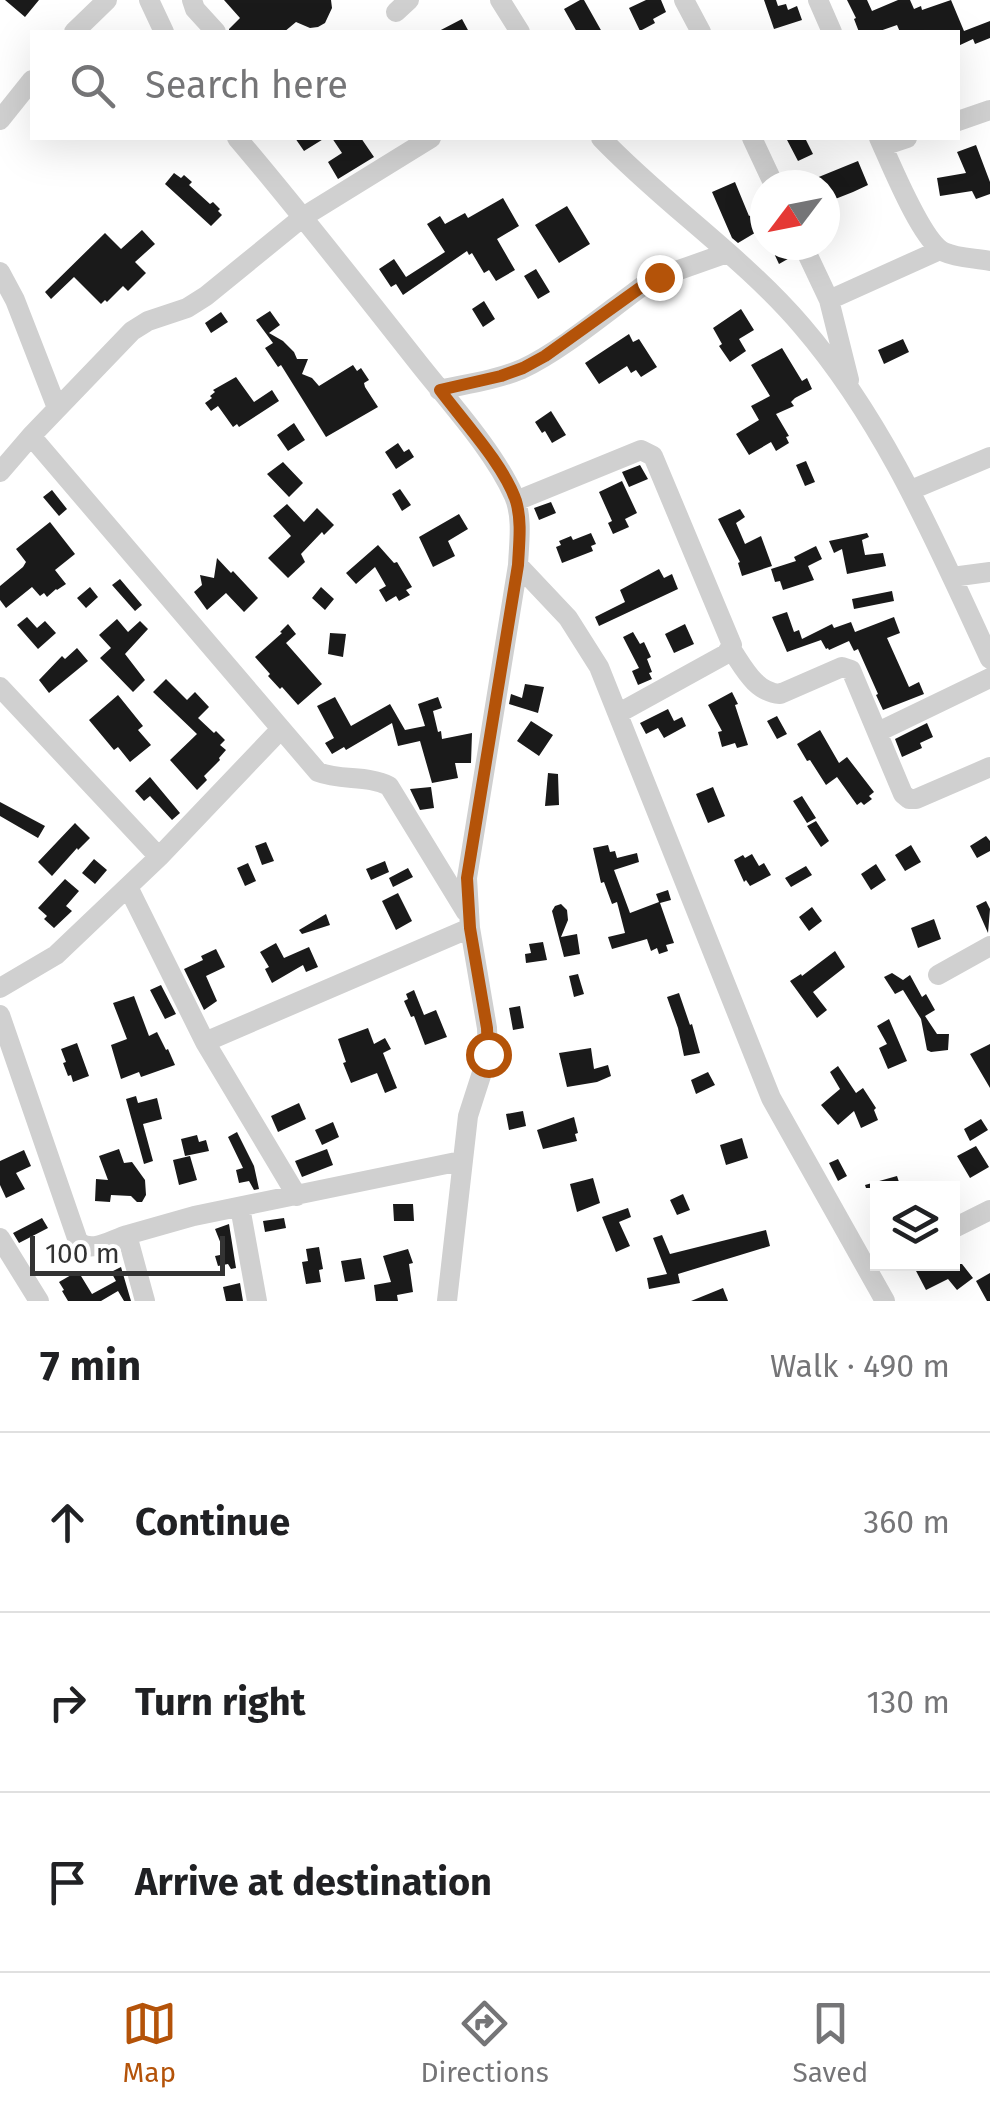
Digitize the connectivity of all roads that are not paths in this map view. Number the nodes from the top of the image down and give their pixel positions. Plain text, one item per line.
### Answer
1 (107, 0) edge
2 (150, 0) edge
3 (192, 0) edge
4 (500, 0) edge
5 (684, 0) edge
6 (818, 0) edge
7 (76, 30) edge
8 (163, 30) edge
9 (208, 30) edge
10 (519, 30) edge
11 (700, 30) edge
12 (831, 30) edge
13 (30, 82) edge
14 (990, 110) edge
15 (0, 120) edge
16 (960, 120) edge
17 (239, 140) edge
18 (427, 140) edge
19 (603, 140) edge
20 (753, 140) edge
21 (881, 142) edge
22 (767, 170) edge
23 (303, 216) junction
24 (940, 250) junction
25 (727, 253) junction
26 (810, 260) edge
27 (990, 261) edge
28 (0, 272) edge
29 (829, 300) junction
30 (440, 390) junction
31 (852, 392) junction
32 (58, 408) junction
33 (31, 436) junction
34 (990, 457) edge
35 (0, 472) edge
36 (910, 490) junction
37 (516, 501) junction
38 (518, 565) junction
39 (990, 572) edge
40 (952, 578) junction
41 (731, 649) junction
42 (990, 658) edge
43 (990, 678) edge
44 (0, 687) edge
45 (618, 713) junction
46 (281, 729) junction
47 (878, 732) junction
48 (990, 768) edge
49 (160, 857) junction
50 (128, 887) junction
51 (470, 922) junction
52 (990, 946) edge
53 (938, 975) dead end
54 (0, 988) edge
55 (0, 1015) edge
56 (205, 1042) junction
57 (461, 1161) junction
58 (297, 1196) junction
59 (240, 1207) junction
60 (990, 1210) edge
61 (960, 1226) edge
62 (127, 1235) junction
63 (0, 1238) edge
64 (870, 1255) edge
65 (879, 1271) edge
66 (39, 1301) edge
67 (145, 1301) edge
68 (258, 1301) edge
69 (447, 1301) edge
70 (885, 1301) edge

1 - 7 street
2 - 8 street
3 - 9 street
4 - 10 street
5 - 11 street
6 - 12 street
13 - 15 street
14 - 16 street
17 - 23 street
18 - 23 street
19 - 25 street
20 - 22 street
21 - 24 street
23 - 30 street
23 - 32 street
24 - 27 street
24 - 29 street
25 - 30 street
25 - 31 street
26 - 29 street
28 - 32 street
29 - 31 street
30 - 37 street
31 - 36 street
32 - 33 street
33 - 35 street
33 - 46 street
34 - 36 street
36 - 40 street
37 - 38 street
37 - 41 street
38 - 45 street
38 - 51 street
39 - 40 street
40 - 42 street
41 - 45 street
41 - 47 street
43 - 47 street
44 - 49 street
45 - 64 street
46 - 49 street
46 - 51 street
47 - 48 street
49 - 50 street
50 - 54 street
50 - 56 street
51 - 56 street
51 - 57 street
52 - 53 street
55 - 62 street
56 - 58 street
57 - 58 street
57 - 69 street
58 - 59 street
59 - 62 street
59 - 68 street
60 - 61 street
62 - 67 street
63 - 66 street
65 - 70 street

